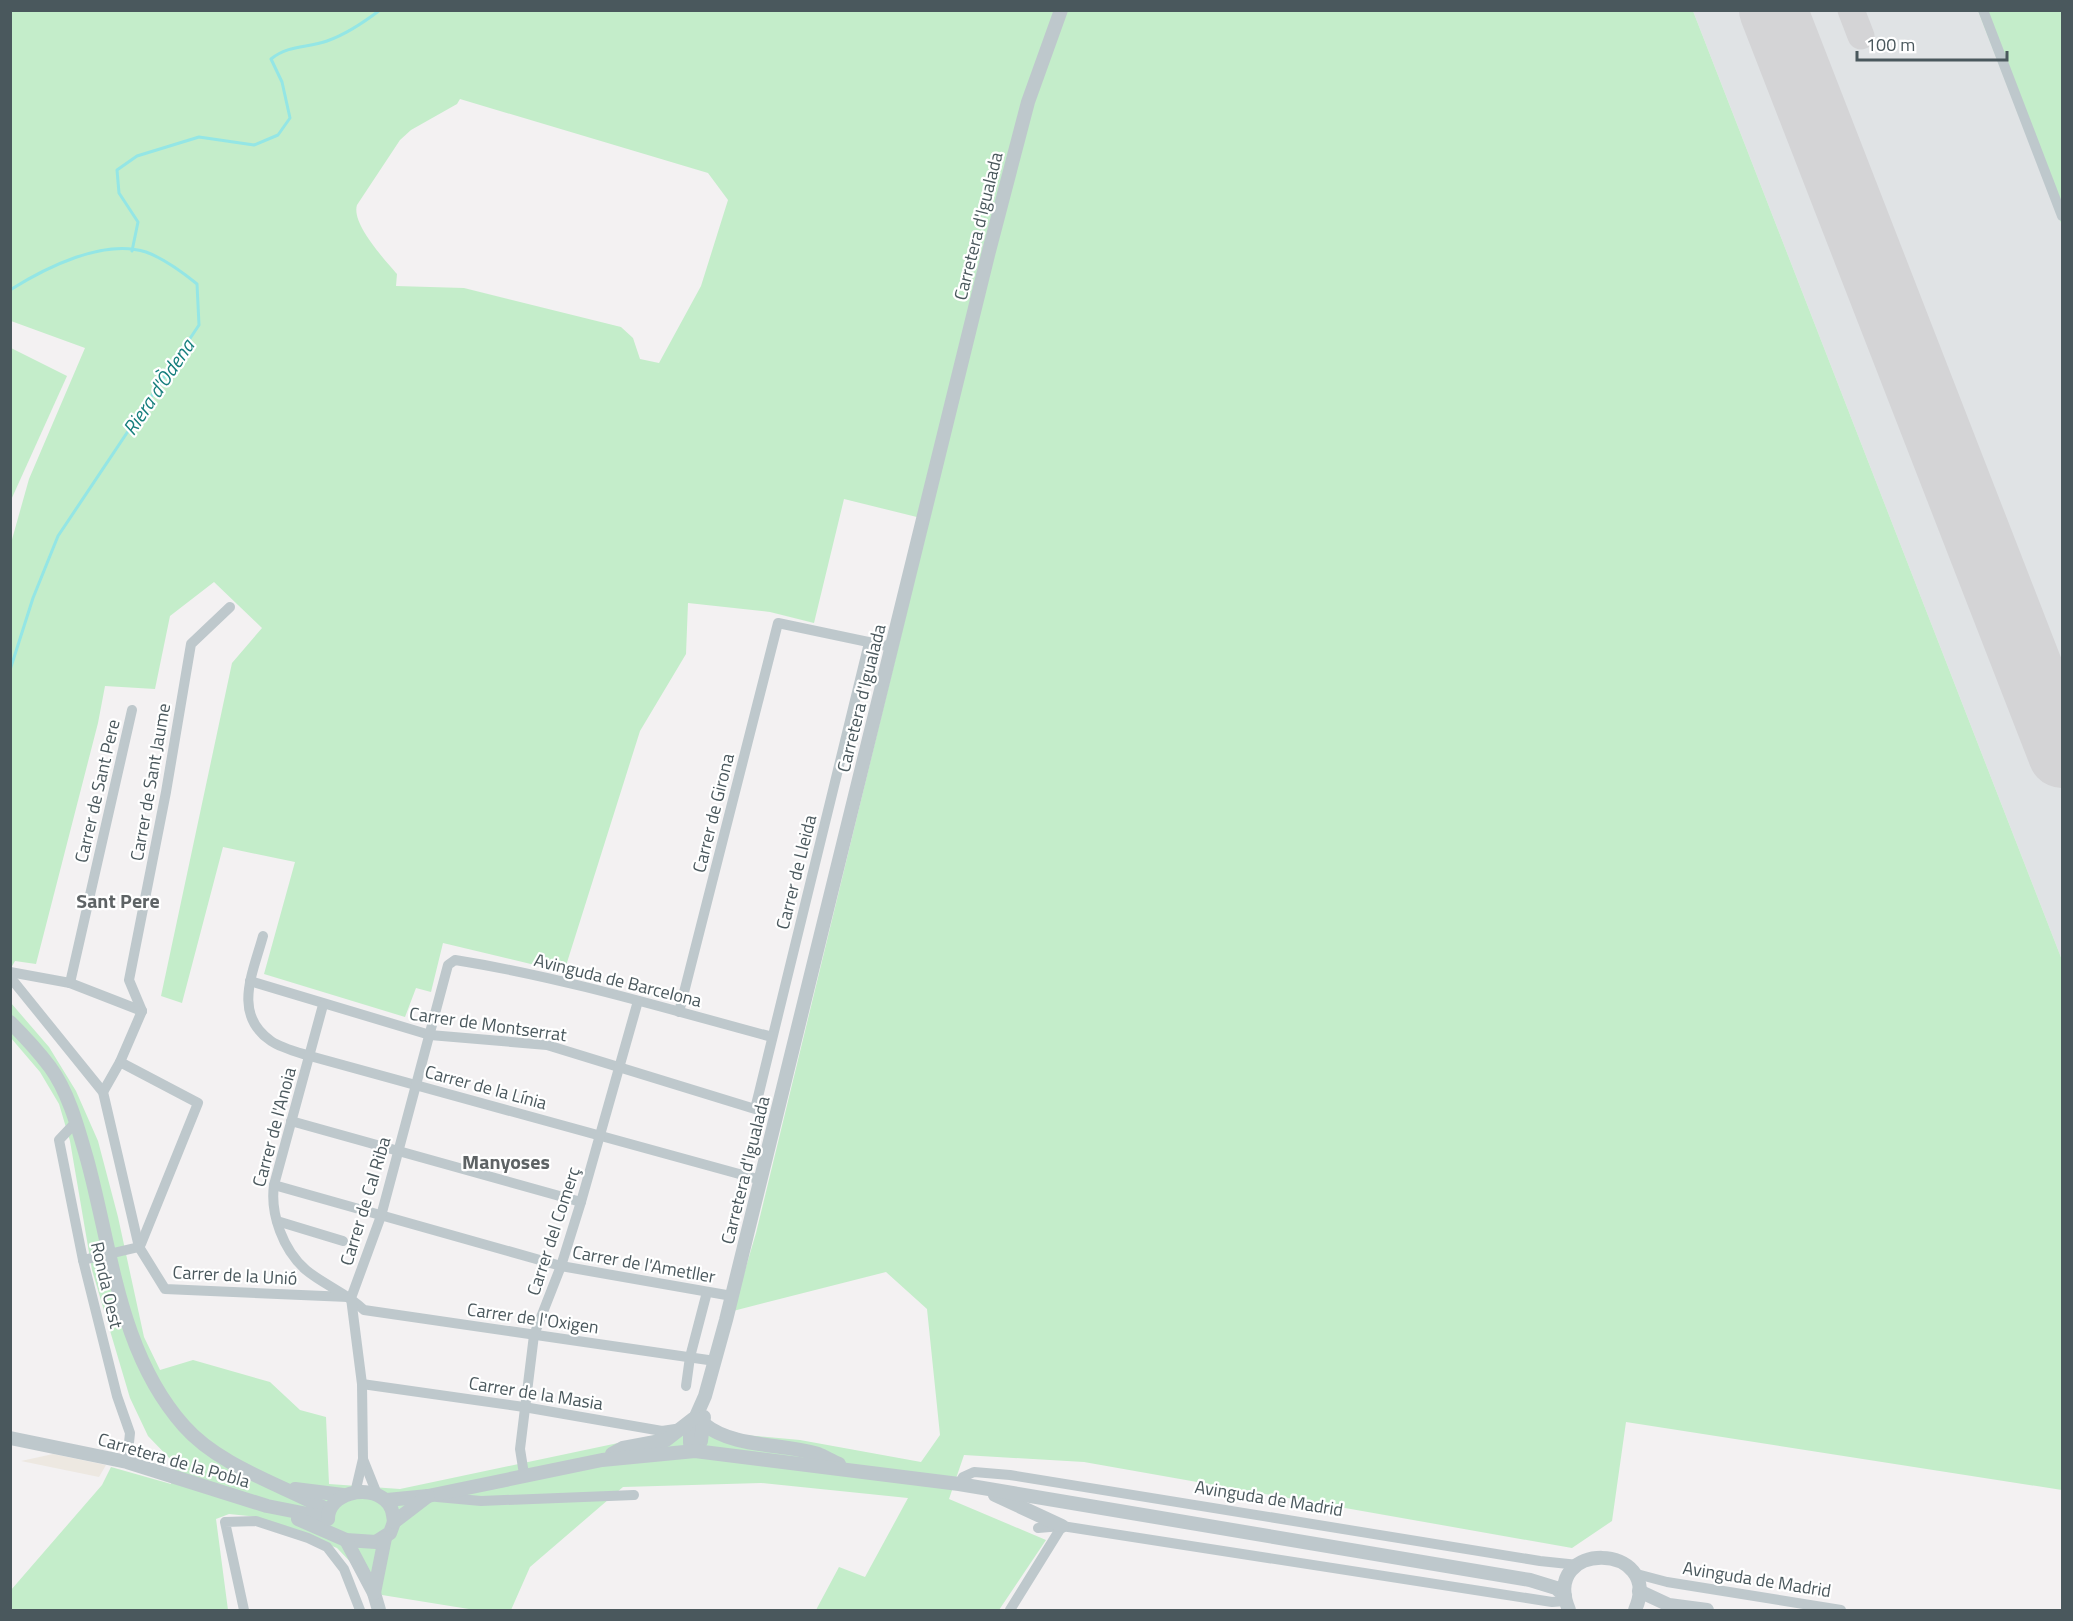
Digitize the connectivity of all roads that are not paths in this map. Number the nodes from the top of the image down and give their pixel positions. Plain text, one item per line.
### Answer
1 (1061, 10) edge
2 (1983, 10) edge
3 (2062, 216) edge
4 (230, 607) dead end
5 (869, 643) junction
6 (892, 646) junction
7 (132, 710) dead end
8 (263, 936) dead end
9 (455, 960) joint
10 (10, 972) edge
11 (10, 977) edge
12 (250, 981) junction
13 (70, 983) junction
14 (638, 1000) junction
15 (323, 1005) junction
16 (142, 1011) junction
17 (679, 1012) junction
18 (10, 1022) edge
19 (430, 1035) junction
20 (772, 1037) junction
21 (310, 1056) junction
22 (120, 1062) junction
23 (619, 1067) junction
24 (415, 1085) junction
25 (103, 1092) junction
26 (755, 1109) joint
27 (291, 1121) junction
28 (76, 1122) junction
29 (600, 1136) junction
30 (400, 1150) junction
31 (760, 1180) junction
32 (274, 1185) junction
33 (581, 1202) junction
34 (381, 1216) junction
35 (277, 1221) junction
36 (343, 1241) dead end
37 (140, 1247) junction
38 (83, 1260) junction
39 (561, 1266) junction
40 (707, 1292) junction
41 (732, 1296) junction
42 (351, 1298) junction
43 (534, 1335) junction
44 (690, 1358) junction
45 (715, 1361) junction
46 (362, 1384) junction
47 (686, 1386) dead end
48 (524, 1407) junction
49 (692, 1425) junction
50 (10, 1438) edge
51 (695, 1451) junction
52 (363, 1459) junction
53 (602, 1460) junction
54 (127, 1462) junction
55 (852, 1469) junction
56 (524, 1474) junction
57 (959, 1484) junction
58 (287, 1488) junction
59 (980, 1488) junction
60 (349, 1494) junction
61 (634, 1495) dead end
62 (428, 1496) junction
63 (382, 1497) junction
64 (267, 1506) junction
65 (328, 1514) junction
66 (394, 1522) junction
67 (1062, 1526) junction
68 (1038, 1528) dead end
69 (343, 1538) junction
70 (385, 1538) junction
71 (1574, 1570) junction
72 (1633, 1573) junction
73 (1530, 1580) junction
74 (1639, 1591) junction
75 (374, 1593) junction
76 (1566, 1602) edge
77 (1670, 1605) junction
78 (244, 1611) edge
79 (360, 1611) edge
80 (379, 1611) edge
81 (1010, 1611) edge
82 (1635, 1611) edge
83 (1641, 1611) edge
84 (1707, 1611) edge
85 (1841, 1611) edge

1 - 6 street, Carretera d'Igualada
2 - 3 street
4 - 16 street, Carrer de Sant Jaume
5 - 6 street
5 - 17 street, Carrer de Girona
5 - 20 street, Carrer de Lleida
6 - 31 street, Carretera d'Igualada
7 - 13 street, Carrer de Sant Pere
8 - 12 street, Carrer de la Línia
9 - 14 street, Avinguda de Barcelona
9 - 19 street, Carrer de Cal Riba
10 - 13 street
11 - 25 street
12 - 15 street, Carrer de Montserrat
12 - 21 street, Carrer de la Línia
13 - 16 street
14 - 17 street, Avinguda de Barcelona
14 - 23 street, Carrer del Comerç
15 - 19 street, Carrer de Montserrat
15 - 21 street, Carrer de l'Anoia
16 - 22 street
17 - 20 street, Avinguda de Barcelona
18 - 28 street
19 - 23 street, Carrer de Montserrat
19 - 24 street, Carrer de Cal Riba
20 - 26 street, Carrer de Lleida
21 - 24 street, Carrer de la Línia
21 - 27 street, Carrer de l'Anoia
22 - 25 street
22 - 37 street
23 - 26 street, Carrer de Montserrat
23 - 29 street, Carrer del Comerç
24 - 29 street, Carrer de la Línia
24 - 30 street, Carrer de Cal Riba
25 - 37 street, Carrer de la Unió
27 - 30 street
27 - 32 street, Carrer de l'Anoia
28 - 38 street, Ronda Oest
28 - 58 street
29 - 31 street, Carrer de la Línia
29 - 33 street, Carrer del Comerç
30 - 33 street
30 - 34 street, Carrer de Cal Riba
31 - 41 street, Carretera d'Igualada
32 - 34 street, Carrer de l'Ametller
32 - 35 street, Carrer de l'Anoia
33 - 39 street, Carrer del Comerç
34 - 39 street, Carrer de l'Ametller
34 - 42 street, Carrer de Cal Riba
35 - 36 street
35 - 42 street, Carrer de l'Anoia
37 - 38 street, bridge
37 - 42 street, Carrer de la Unió
38 - 54 street, Ronda Oest
39 - 40 street, Carrer de l'Ametller
39 - 43 street, Carrer del Comerç
40 - 41 street, Carrer de l'Ametller
40 - 44 street
41 - 45 street, Carretera d'Igualada
42 - 43 street, Carrer de l'Oxigen
42 - 46 street, Carrer de Cal Riba
43 - 44 street, Carrer de l'Oxigen
43 - 48 street, Carrer del Comerç
44 - 45 street, Carrer de l'Oxigen
44 - 47 street
45 - 49 street, Carretera d'Igualada
46 - 48 street, Carrer de la Masia
46 - 52 street, Carrer de Cal Riba
48 - 49 street, Carrer de la Masia
48 - 56 street, Carrer del Comerç
49 - 51 street, Carretera d'Igualada
49 - 53 street
49 - 55 street
50 - 54 street, Carretera de la Pobla
51 - 53 street, Avinguda de Madrid
51 - 55 street, Avinguda de Madrid
52 - 60 street, Carrer de Cal Riba
52 - 63 street, Carrer de Cal Riba
53 - 56 street
54 - 64 street, Carretera de la Pobla
55 - 57 street, Avinguda de Madrid
56 - 62 street
57 - 59 street, Avinguda de Madrid
57 - 71 street, Avinguda de Madrid
58 - 60 street
58 - 65 street
59 - 67 street
59 - 73 street, Avinguda de Madrid
60 - 63 street
60 - 65 street
61 - 62 street
62 - 63 street
62 - 66 street
63 - 66 street
64 - 65 street, Carretera de la Pobla
64 - 69 street
65 - 69 street
66 - 70 street
67 - 68 street
67 - 76 street
67 - 81 street
69 - 70 street
69 - 75 street
70 - 75 street
71 - 72 street
71 - 73 street, Avinguda de Madrid
71 - 76 street
72 - 74 street
72 - 85 street, Avinguda de Madrid
73 - 76 street, Avinguda de Madrid
74 - 77 street
74 - 82 street
75 - 80 street
77 - 83 street
77 - 84 street
78 - 79 street

